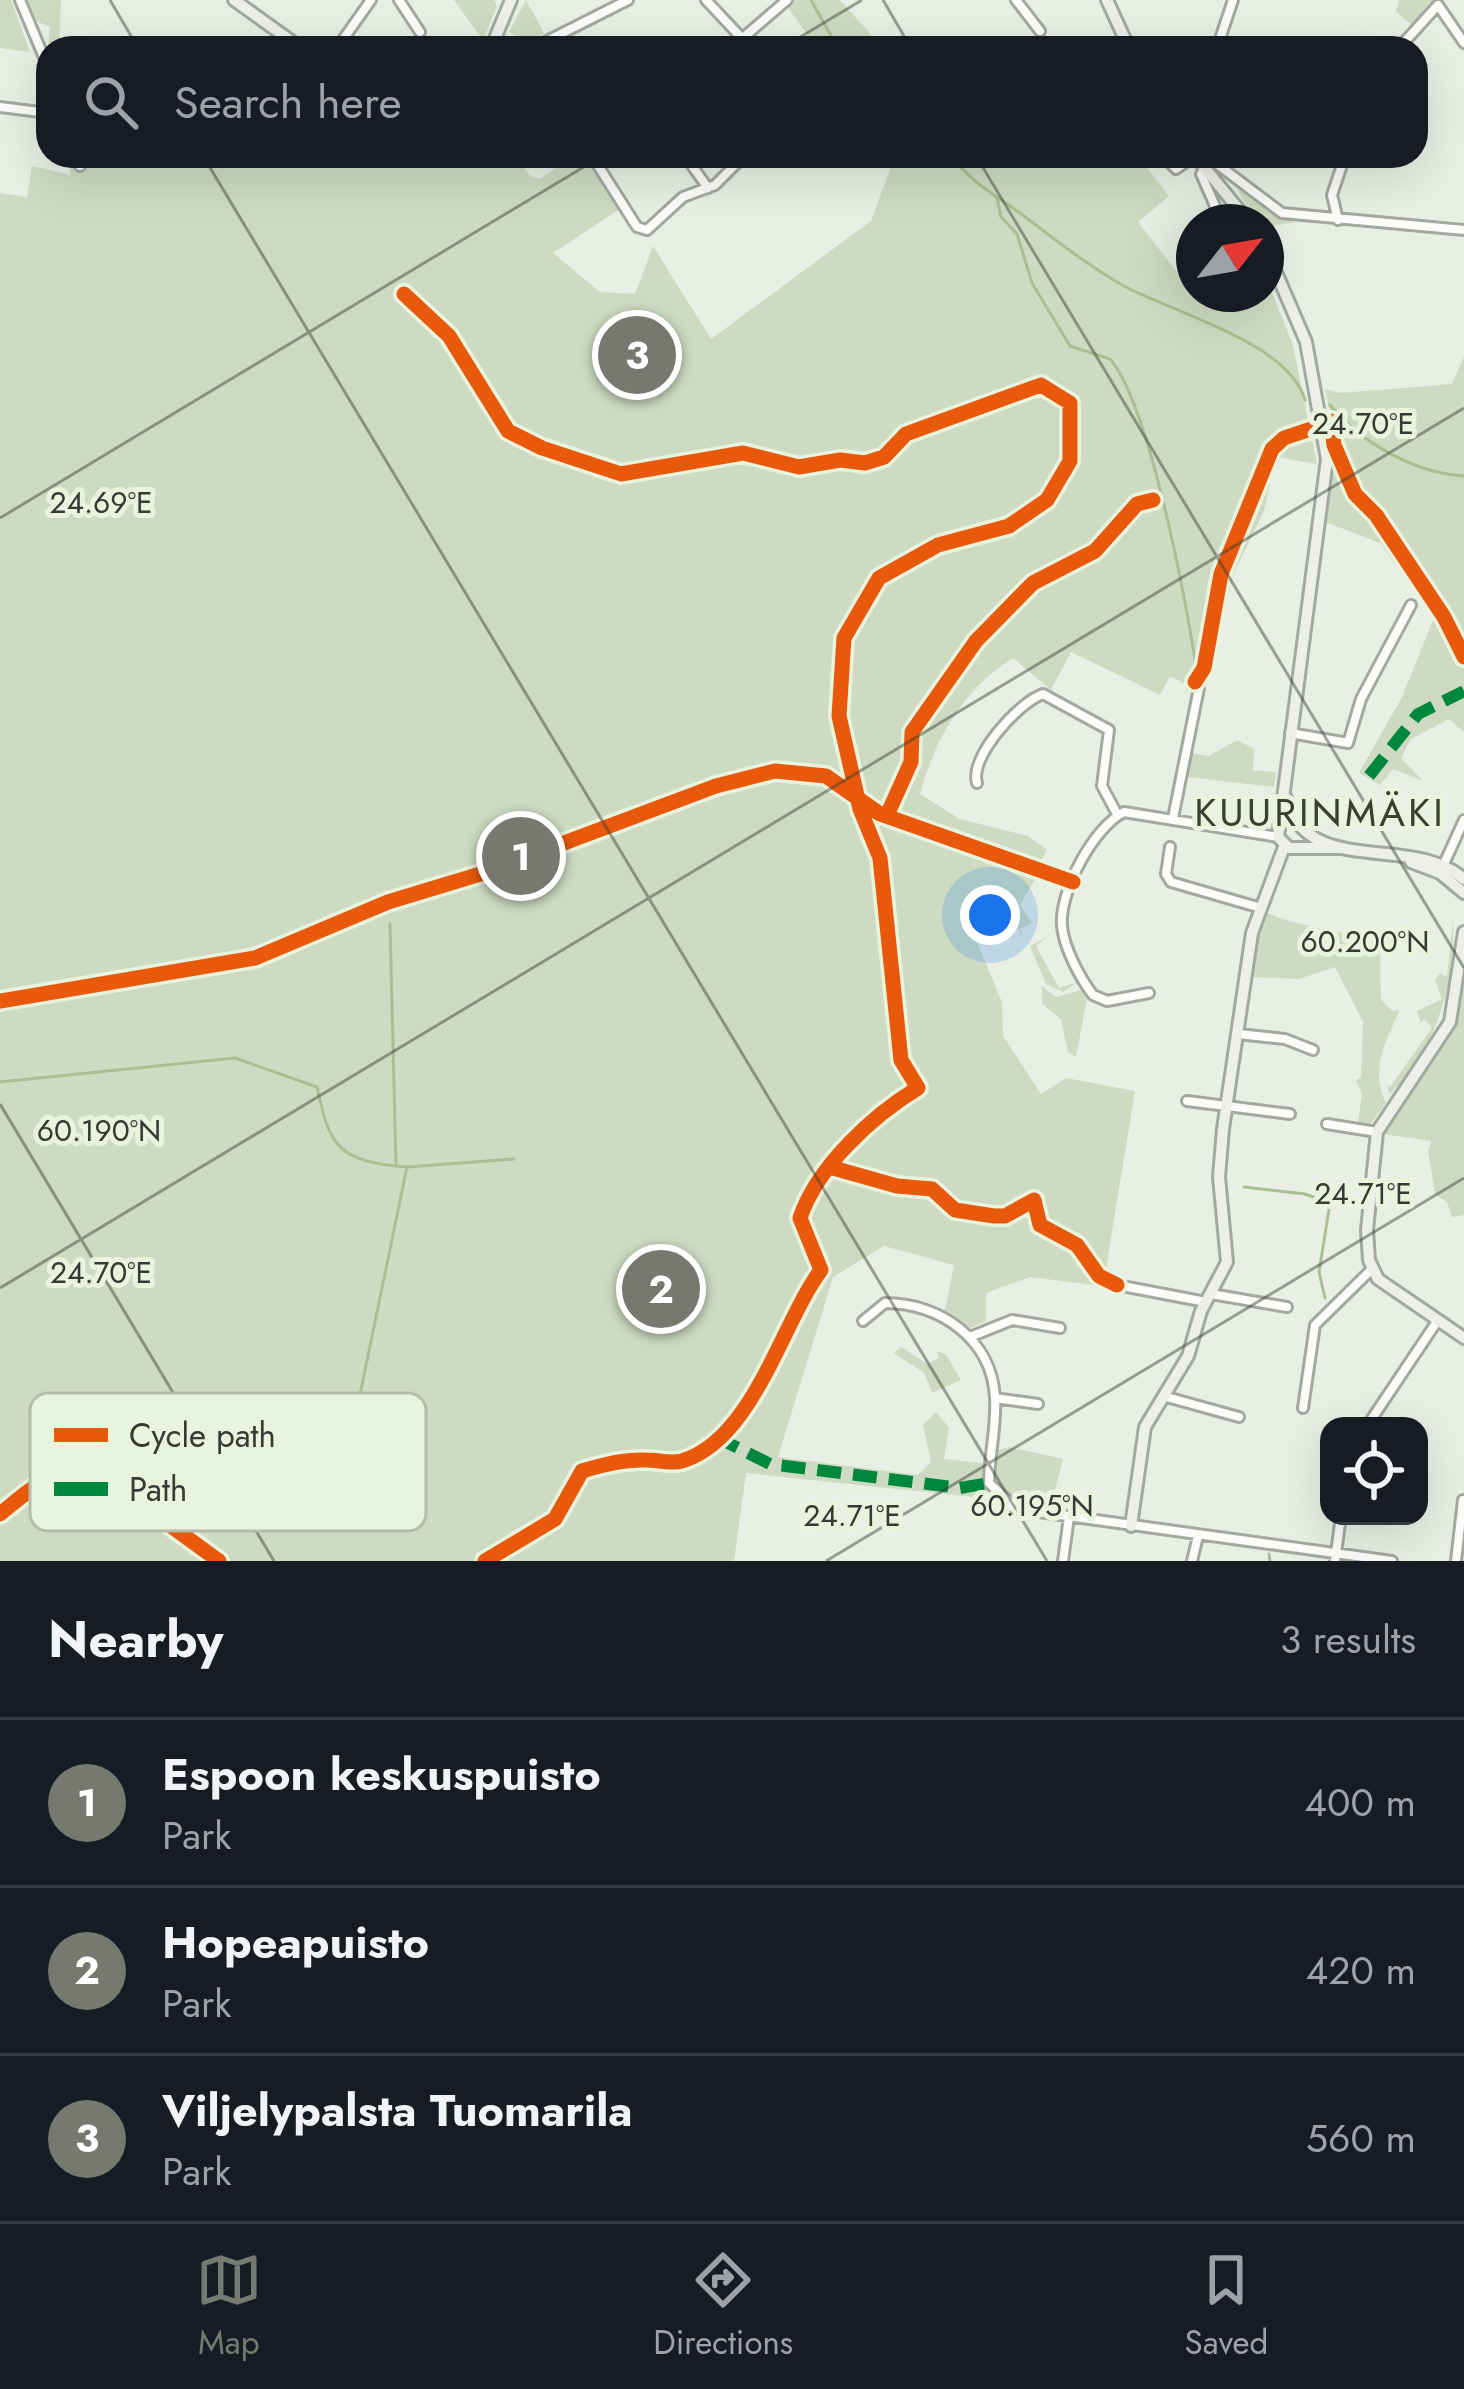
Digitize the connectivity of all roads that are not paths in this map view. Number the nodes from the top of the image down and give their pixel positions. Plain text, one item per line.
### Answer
1 (20, 0) edge
2 (234, 0) edge
3 (371, 0) edge
4 (399, 0) edge
5 (511, 0) edge
6 (628, 0) edge
7 (706, 0) edge
8 (787, 0) edge
9 (1016, 0) edge
10 (1107, 0) edge
11 (1233, 0) edge
12 (1438, 3) edge
13 (1040, 31) dead end
14 (420, 32) dead end
15 (285, 36) edge
16 (346, 36) edge
17 (496, 36) edge
18 (557, 36) edge
19 (743, 36) edge
20 (745, 36) edge
21 (1124, 36) edge
22 (1221, 36) edge
23 (1409, 36) edge
24 (36, 37) edge
25 (1464, 43) edge
26 (0, 106) edge
27 (36, 110) edge
28 (600, 168) edge
29 (694, 168) edge
30 (730, 168) edge
31 (1204, 168) edge
32 (1206, 168) edge
33 (1225, 168) edge
34 (1341, 168) edge
35 (708, 188) junction
36 (1214, 204) edge
37 (1235, 204) edge
38 (1338, 220) junction
39 (1464, 230) edge
40 (1284, 291) edge
41 (1412, 605) dead end
42 (1199, 688) dead end
43 (1289, 733) junction
44 (977, 783) dead end
45 (1117, 814) junction
46 (1173, 818) junction
47 (1464, 820) edge
48 (1286, 836) junction
49 (1170, 847) dead end
50 (1343, 848) junction
51 (1442, 869) junction
52 (1464, 879) edge
53 (1464, 892) edge
54 (1262, 909) junction
55 (1464, 932) edge
56 (1149, 993) dead end
57 (1238, 1034) junction
58 (1312, 1050) dead end
59 (1187, 1101) dead end
60 (1226, 1107) junction
61 (1290, 1114) dead end
62 (1327, 1124) dead end
63 (1377, 1132) junction
64 (1372, 1269) junction
65 (1118, 1285) dead end
66 (1208, 1298) junction
67 (1287, 1307) dead end
68 (1438, 1320) junction
69 (863, 1321) dead end
70 (1060, 1328) dead end
71 (970, 1337) junction
72 (1464, 1339) edge
73 (1163, 1396) junction
74 (995, 1397) junction
75 (1038, 1404) dead end
76 (1303, 1408) dead end
77 (1239, 1417) dead end
78 (1372, 1417) edge
79 (1463, 1500) edge
80 (1069, 1517) junction
81 (1340, 1525) edge
82 (1131, 1526) junction
83 (1198, 1536) junction
84 (1336, 1557) edge
85 (1064, 1561) edge
86 (1192, 1561) edge
87 (1392, 1561) edge
88 (1456, 1561) edge

1 - 24 street
2 - 15 street
3 - 16 street
4 - 14 street
5 - 17 street
6 - 18 street
7 - 19 street
8 - 20 street
9 - 13 street
10 - 21 street
11 - 22 street
12 - 23 street
12 - 25 street
26 - 27 street
28 - 35 street
29 - 35 street
30 - 35 street
31 - 36 street
32 - 37 street
33 - 38 street
34 - 38 street
38 - 39 street
40 - 43 street
41 - 43 street
42 - 46 street
43 - 48 street
44 - 45 street
45 - 46 street
45 - 56 street
46 - 48 street
47 - 51 street
48 - 50 street
48 - 50 street
48 - 54 street
49 - 54 street
50 - 51 street
51 - 52 street
51 - 53 street
54 - 57 street
55 - 63 street
57 - 58 street
57 - 60 street
59 - 60 street
60 - 61 street
60 - 66 street
62 - 63 street
63 - 64 street
64 - 68 street
64 - 76 street
65 - 66 street
66 - 67 street
66 - 73 street
68 - 72 street
68 - 78 street
69 - 71 street
70 - 71 street
71 - 74 street
73 - 77 street
73 - 82 street
74 - 75 street
74 - 80 street
79 - 88 street
80 - 82 street
80 - 85 street
81 - 84 street
82 - 83 street
83 - 84 street
83 - 86 street
84 - 87 street

